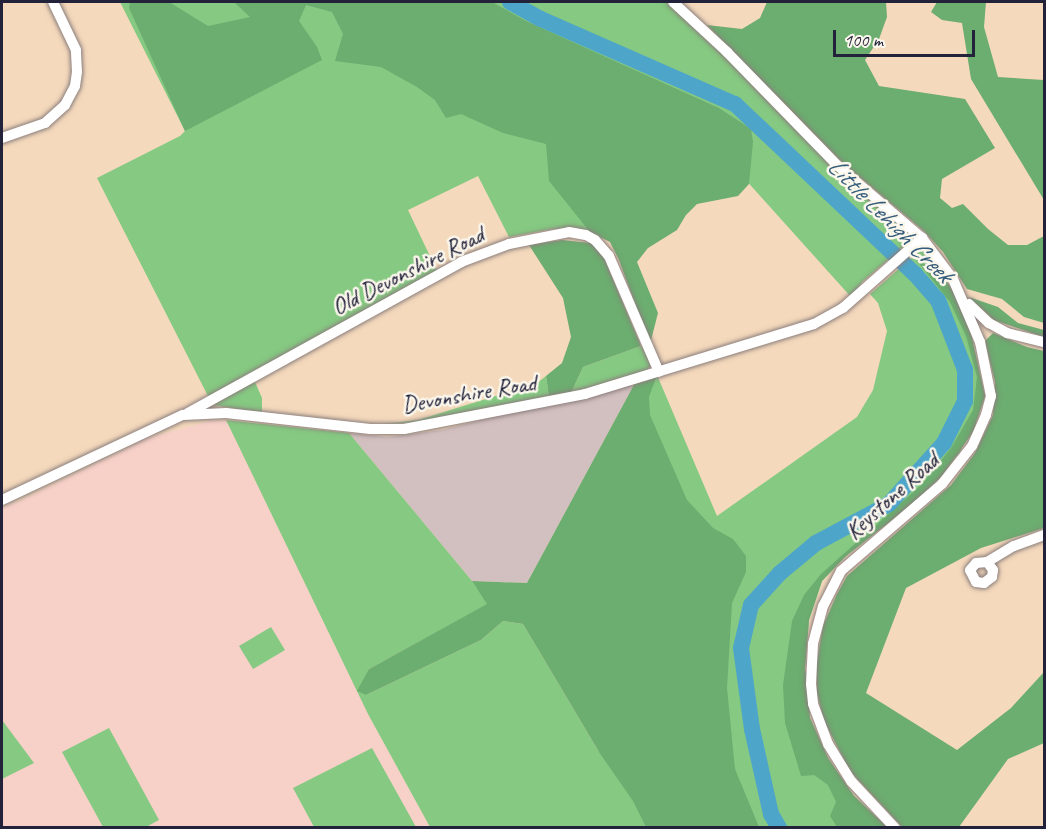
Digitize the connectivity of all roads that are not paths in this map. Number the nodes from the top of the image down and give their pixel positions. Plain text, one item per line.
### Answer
1 (53, 2) edge
2 (673, 2) edge
3 (2, 138) edge
4 (919, 242) junction
5 (960, 292) junction
6 (1044, 342) edge
7 (659, 372) junction
8 (183, 415) junction
9 (2, 500) edge
10 (1044, 535) edge
11 (987, 562) dead end
12 (895, 828) edge

1 - 3 street
2 - 4 street, Keystone Road
4 - 5 street, Keystone Road
4 - 7 street, Devonshire Road
5 - 6 street
5 - 12 street, Keystone Road
7 - 8 street, Devonshire Road
7 - 8 street, Old Devonshire Road
8 - 9 street, Devonshire Road
10 - 11 street

